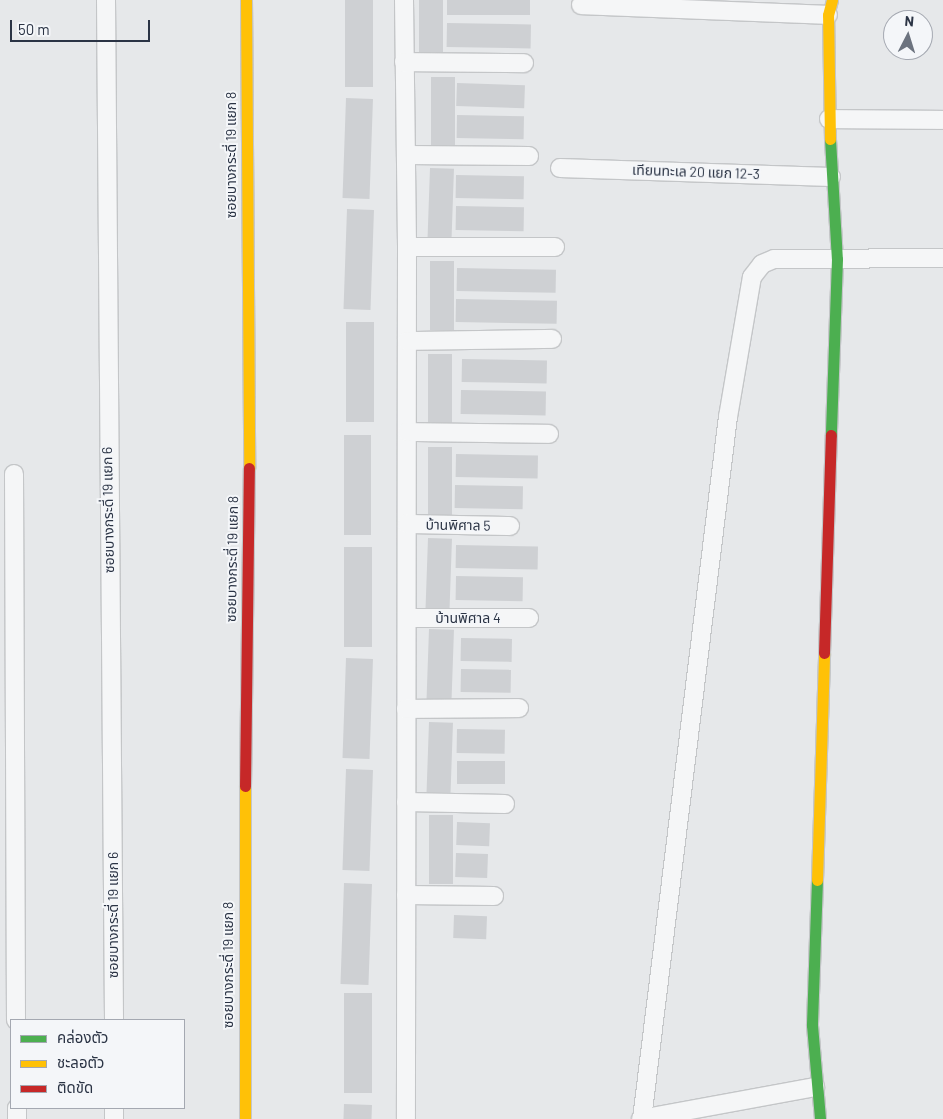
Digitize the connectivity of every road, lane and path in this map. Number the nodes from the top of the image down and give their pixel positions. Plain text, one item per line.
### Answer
1 (106, 0) edge
2 (246, 0) edge
3 (404, 0) edge
4 (581, 6) dead end
5 (830, 8) edge
6 (404, 62) junction
7 (524, 63) dead end
8 (829, 118) junction
9 (943, 120) edge
10 (407, 155) junction
11 (529, 156) dead end
12 (560, 168) dead end
13 (831, 177) junction
14 (555, 247) dead end
15 (407, 248) junction
16 (943, 258) edge
17 (837, 259) junction
18 (552, 340) dead end
19 (407, 341) junction
20 (407, 432) junction
21 (549, 434) dead end
22 (14, 474) dead end
23 (407, 524) junction
24 (510, 526) dead end
25 (407, 618) junction
26 (529, 618) dead end
27 (519, 708) dead end
28 (406, 709) junction
29 (406, 802) junction
30 (505, 804) dead end
31 (406, 895) junction
32 (494, 896) dead end
33 (16, 1019) edge
34 (114, 1019) edge
35 (815, 1086) junction
36 (245, 1119) edge
37 (406, 1119) edge
38 (642, 1119) edge
39 (820, 1119) edge

1 - 34 street, ซอยบางกระดี่ 19 แยก 6
2 - 36 street, ซอยบางกระดี่ 19 แยก 8
3 - 6 street
4 - 5 street
5 - 8 street
6 - 7 street
6 - 10 street
8 - 9 street
8 - 13 street
10 - 11 street
10 - 15 street
12 - 13 street, เทียนทะเล 20 แยก 12-3
13 - 17 street
14 - 15 street
15 - 19 street
16 - 17 street
17 - 35 street
17 - 38 street
18 - 19 street
19 - 20 street
20 - 21 street
20 - 23 street
22 - 33 street
23 - 24 street, บ้านพิศาล 5
23 - 25 street
25 - 26 street, บ้านพิศาล 4
25 - 28 street
27 - 28 street
28 - 29 street
29 - 30 street
29 - 31 street
31 - 32 street
31 - 37 street
35 - 38 street
35 - 39 street

